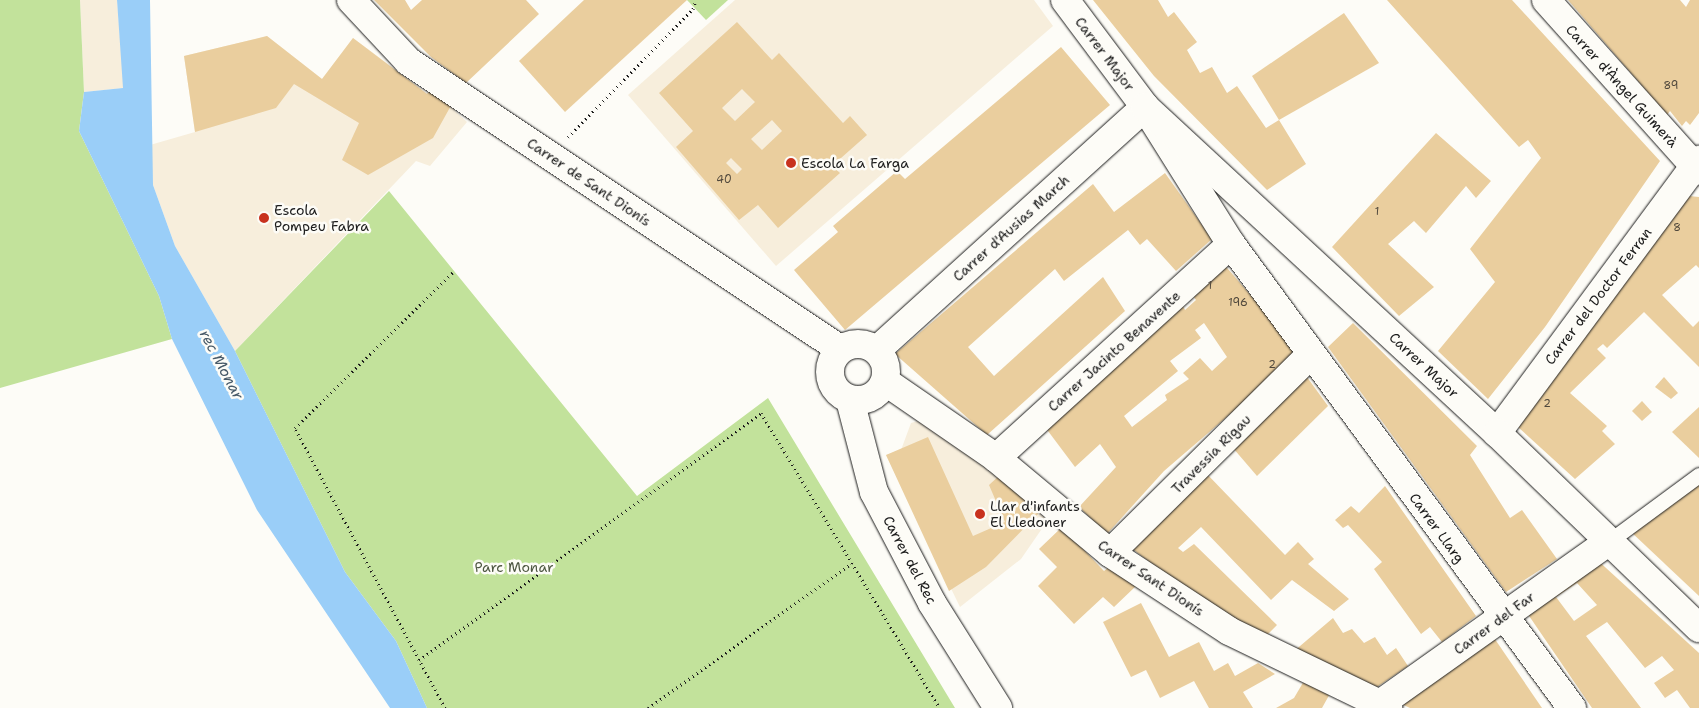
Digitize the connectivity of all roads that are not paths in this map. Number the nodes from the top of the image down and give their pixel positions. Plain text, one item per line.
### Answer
1 (351, 0) edge
2 (1065, 0) edge
3 (1546, 0) edge
4 (1145, 107) junction
5 (1698, 166) edge
6 (1231, 244) junction
7 (840, 348) junction
8 (877, 350) junction
9 (1308, 350) junction
10 (886, 382) junction
11 (850, 400) junction
12 (1497, 433) junction
13 (996, 458) junction
14 (1699, 475) edge
15 (1608, 542) junction
16 (1110, 553) junction
17 (1502, 617) junction
18 (1699, 628) edge
19 (1384, 706) edge
20 (998, 708) edge
21 (1572, 708) edge

1 - 7 street, Carrer de Sant Dionís
2 - 4 street, Carrer Major
3 - 5 street, Carrer d'Àngel Guimerà
4 - 6 street, Carrer Major
4 - 8 street, Carrer d'Ausias March
4 - 12 street, Carrer Major
5 - 12 street, Carrer del Doctor Ferran
6 - 9 street, Carrer Major
6 - 13 street, Carrer Jacinto Benavente
7 - 8 street
7 - 11 street
8 - 10 street
9 - 16 street, Travessia Rigau
9 - 17 street, Carrer Llarg
10 - 11 street
10 - 13 street, Carrer Sant Dionís
11 - 20 street, Carrer del Rec
12 - 15 street, Carrer Major
13 - 16 street, Carrer Sant Dionís
14 - 15 lane
15 - 17 street, Carrer del Far
15 - 18 street, Carrer Major
16 - 19 street, Carrer Sant Dionís
17 - 19 street, Carrer del Far
17 - 21 street, Carrer Llarg

